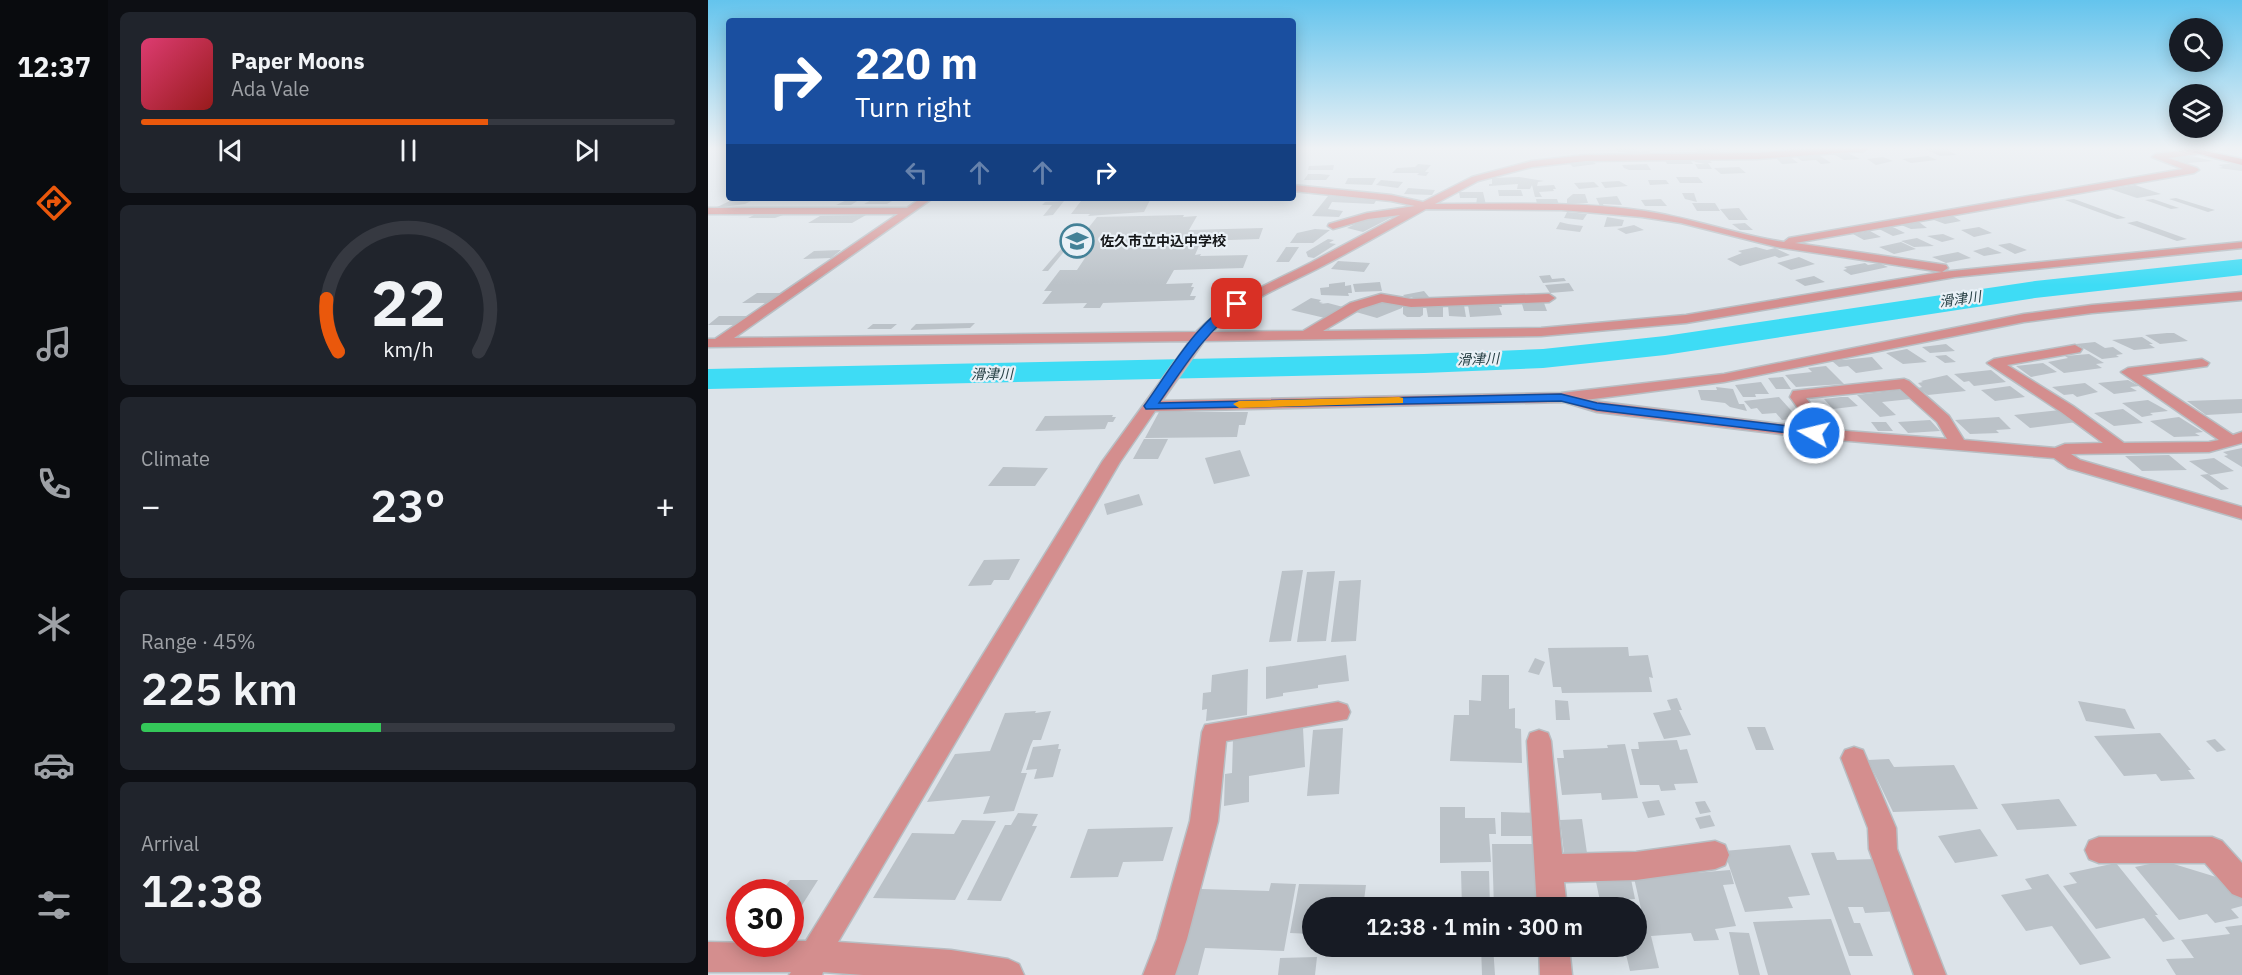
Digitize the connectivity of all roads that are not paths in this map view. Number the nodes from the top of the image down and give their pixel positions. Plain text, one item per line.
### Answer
1 (1347, 194) edge
2 (1450, 194) edge
3 (2062, 194) edge
4 (923, 201) edge
5 (1421, 208) junction
6 (708, 211) edge
7 (907, 211) junction
8 (1333, 226) dead end
9 (1777, 244) junction
10 (2242, 245) edge
11 (1954, 273) junction
12 (2242, 296) edge
13 (1549, 298) dead end
14 (1200, 337) junction
15 (1302, 337) junction
16 (713, 343) edge
17 (2075, 348) dead end
18 (2202, 363) dead end
19 (1561, 398) junction
20 (1151, 406) junction
21 (1814, 433) junction
22 (2237, 439) edge
23 (1959, 445) junction
24 (2120, 448) junction
25 (2058, 453) junction
26 (2242, 513) edge
27 (1338, 712) dead end
28 (1539, 741) dead end
29 (1854, 758) dead end
30 (2099, 850) dead end
31 (1715, 855) dead end
32 (1549, 868) junction
33 (2242, 884) edge
34 (1551, 897) edge
35 (708, 957) edge
36 (1555, 957) edge
37 (810, 965) edge
38 (1008, 975) edge
39 (1159, 975) edge
40 (1556, 975) edge
41 (1930, 975) edge

1 - 5 street
2 - 5 street
3 - 9 street
4 - 7 street
5 - 8 street
5 - 9 street
5 - 14 street
6 - 7 street
7 - 16 street
9 - 11 street
10 - 11 street
11 - 15 street
12 - 19 street
13 - 15 street
14 - 15 street
14 - 16 street
14 - 20 street
17 - 24 street
18 - 22 street
19 - 20 street
19 - 21 street
20 - 37 street
21 - 23 street
21 - 23 street
22 - 24 street
23 - 25 street
24 - 25 street
25 - 26 street
27 - 39 street
28 - 32 street
29 - 41 street
30 - 33 street
31 - 32 street
32 - 34 street
35 - 37 street
36 - 40 street
37 - 38 street

